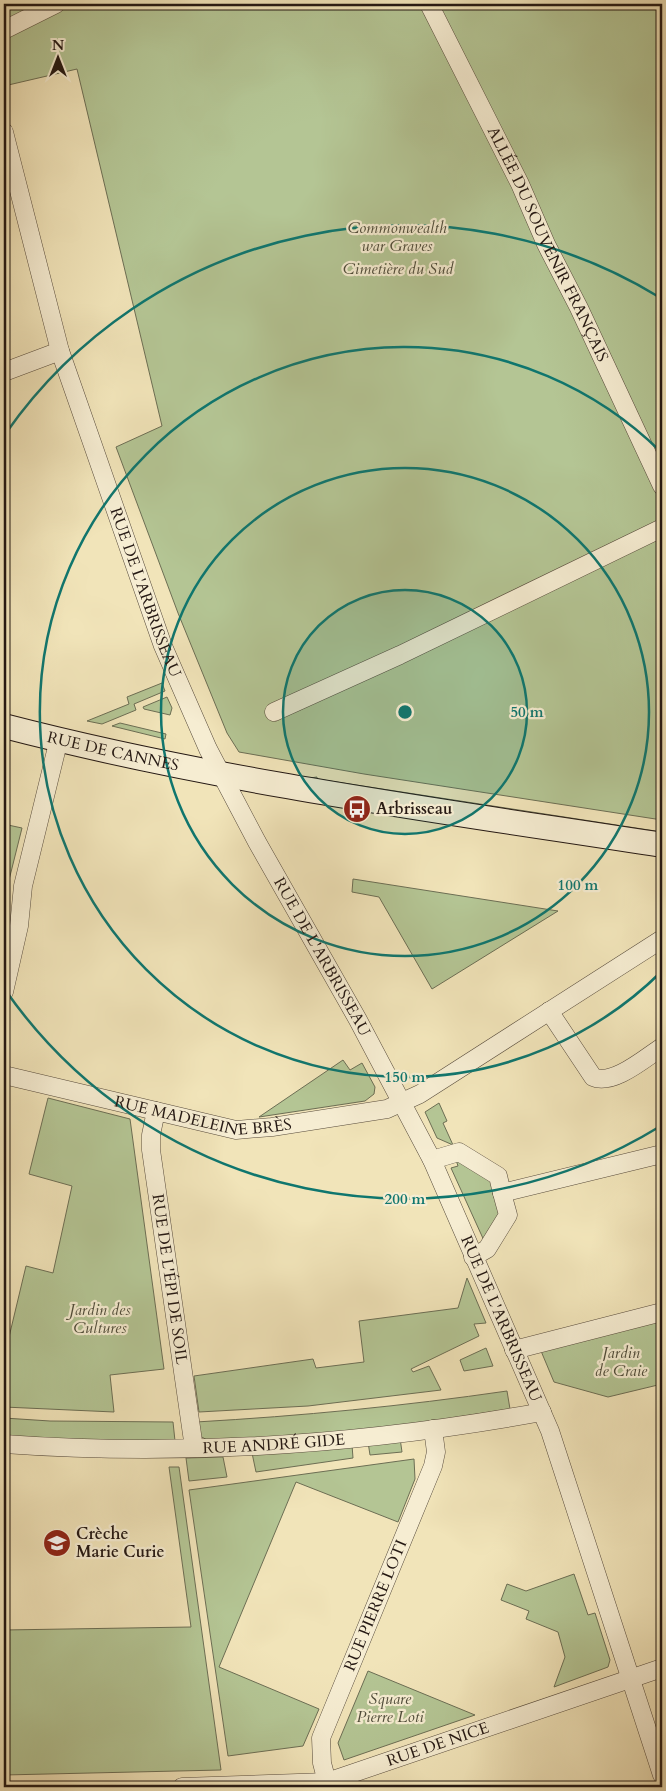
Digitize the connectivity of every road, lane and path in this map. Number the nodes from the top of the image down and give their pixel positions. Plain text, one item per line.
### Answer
1 (56, 4) edge
2 (429, 4) edge
3 (4, 30) edge
4 (4, 132) edge
5 (7, 158) edge
6 (60, 351) junction
7 (4, 372) edge
8 (662, 486) edge
9 (662, 526) edge
10 (274, 712) dead end
11 (4, 726) edge
12 (59, 739) junction
13 (223, 775) junction
14 (662, 845) edge
15 (662, 939) edge
16 (4, 992) edge
17 (550, 1011) junction
18 (662, 1047) edge
19 (4, 1075) edge
20 (403, 1103) junction
21 (156, 1111) junction
22 (662, 1154) edge
23 (432, 1160) junction
24 (502, 1193) junction
25 (473, 1257) junction
26 (662, 1312) edge
27 (514, 1350) junction
28 (542, 1412) junction
29 (433, 1429) junction
30 (4, 1444) edge
31 (194, 1448) junction
32 (662, 1668) edge
33 (631, 1679) junction
34 (662, 1775) edge
35 (327, 1782) junction
36 (182, 1787) edge

1 - 3 street
2 - 8 street, ALLÉE DU SOUVENIR FRANÇAIS
4 - 5 street, RUE DE L'ARBRISSEAU
5 - 6 street, RUE DE L'ARBRISSEAU
6 - 7 street
6 - 13 street, RUE DE L'ARBRISSEAU
9 - 10 street
11 - 12 street, RUE DE CANNES
12 - 13 street, RUE DE CANNES
12 - 16 street
13 - 14 street, RUE DE CANNES
13 - 20 street, RUE DE L'ARBRISSEAU
15 - 17 street, RUE MADELEINE BRÈS
17 - 18 street
17 - 20 street, RUE MADELEINE BRÈS
19 - 21 street, RUE MADELEINE BRÈS
20 - 21 street, RUE MADELEINE BRÈS
20 - 23 street, RUE DE L'ARBRISSEAU
21 - 31 street, RUE DE L'ÉPI DE SOIL
22 - 24 street
23 - 24 street
23 - 25 street, RUE DE L'ARBRISSEAU
24 - 25 street
25 - 27 street, RUE DE L'ARBRISSEAU
26 - 27 street
27 - 28 street, RUE DE L'ARBRISSEAU
28 - 29 street, RUE ANDRÉ GIDE
28 - 33 street, RUE DE L'ARBRISSEAU
29 - 31 street, RUE ANDRÉ GIDE
29 - 35 street, RUE PIERRE LOTI
30 - 31 street, RUE ANDRÉ GIDE
32 - 33 street, RUE DE NICE
33 - 34 street, RUE DE L'ARBRISSEAU
33 - 35 street, RUE DE NICE
35 - 36 street, RUE DE NICE

